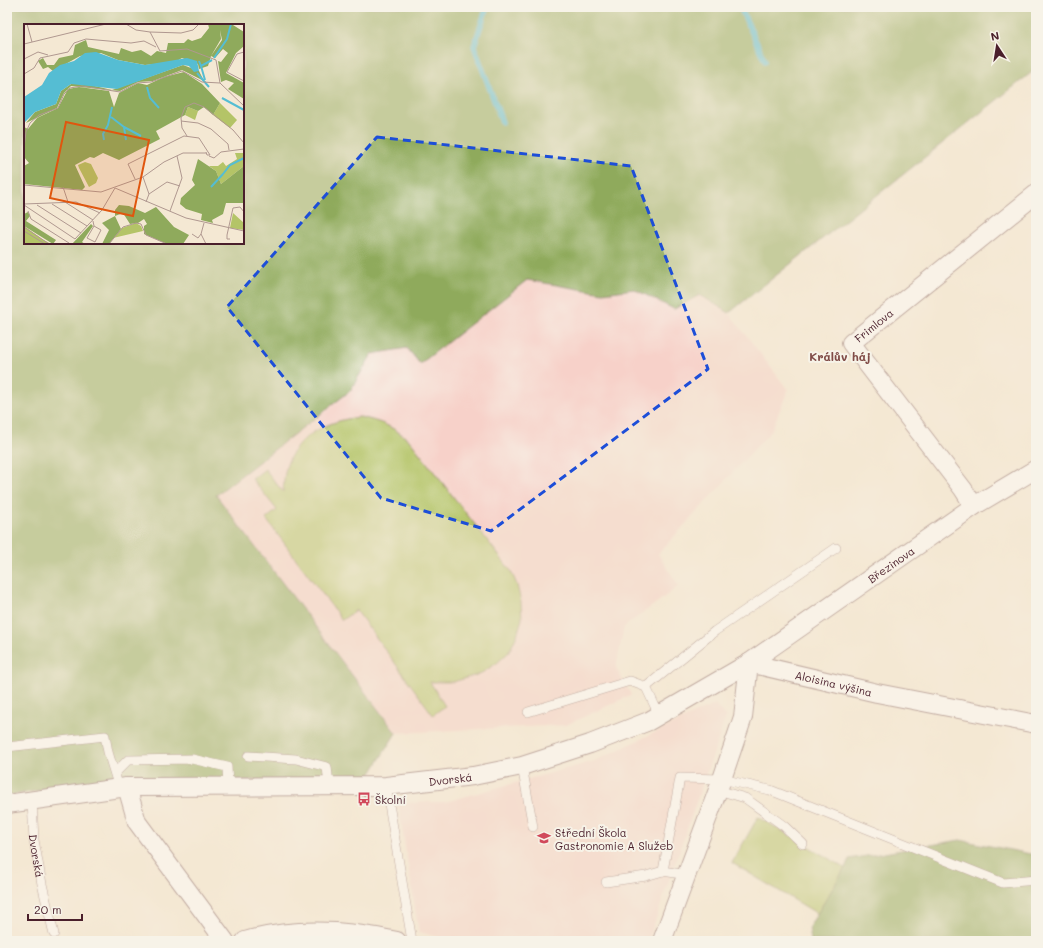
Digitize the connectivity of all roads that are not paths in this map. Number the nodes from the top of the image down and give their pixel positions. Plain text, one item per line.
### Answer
1 (1036, 194) edge
2 (1036, 469) edge
3 (974, 506) junction
4 (836, 548) dead end
5 (749, 664) junction
6 (646, 687) junction
7 (528, 712) dead end
8 (659, 715) junction
9 (1036, 724) edge
10 (7, 746) edge
11 (248, 756) dead end
12 (522, 766) junction
13 (120, 783) junction
14 (720, 784) junction
15 (329, 785) junction
16 (228, 786) junction
17 (386, 786) junction
18 (32, 801) junction
19 (7, 804) edge
20 (532, 827) dead end
21 (803, 844) dead end
22 (663, 871) junction
23 (687, 875) junction
24 (1036, 880) edge
25 (606, 882) dead end
26 (54, 934) dead end
27 (225, 941) edge
28 (245, 941) edge
29 (397, 941) edge
30 (412, 941) edge
31 (662, 941) edge

1 - 3 street, Frimlova
2 - 3 street, Březinova
3 - 5 street, Březinova
4 - 6 lane
5 - 8 street, Dvorská
5 - 9 street, Aloisina výšina
5 - 14 street
6 - 7 lane
6 - 8 lane
8 - 12 street, Dvorská
10 - 13 lane
11 - 15 lane
12 - 17 street, Dvorská
12 - 20 lane
13 - 16 street, Dvorská
13 - 16 lane
13 - 18 street, Dvorská
13 - 27 street
14 - 21 lane
14 - 22 lane
14 - 23 street
14 - 24 lane
15 - 16 street, Dvorská
15 - 17 street, Dvorská
17 - 30 lane
18 - 19 street, Dvorská
18 - 26 lane, Dvorská
22 - 23 lane
22 - 25 lane
23 - 31 street
28 - 29 street

